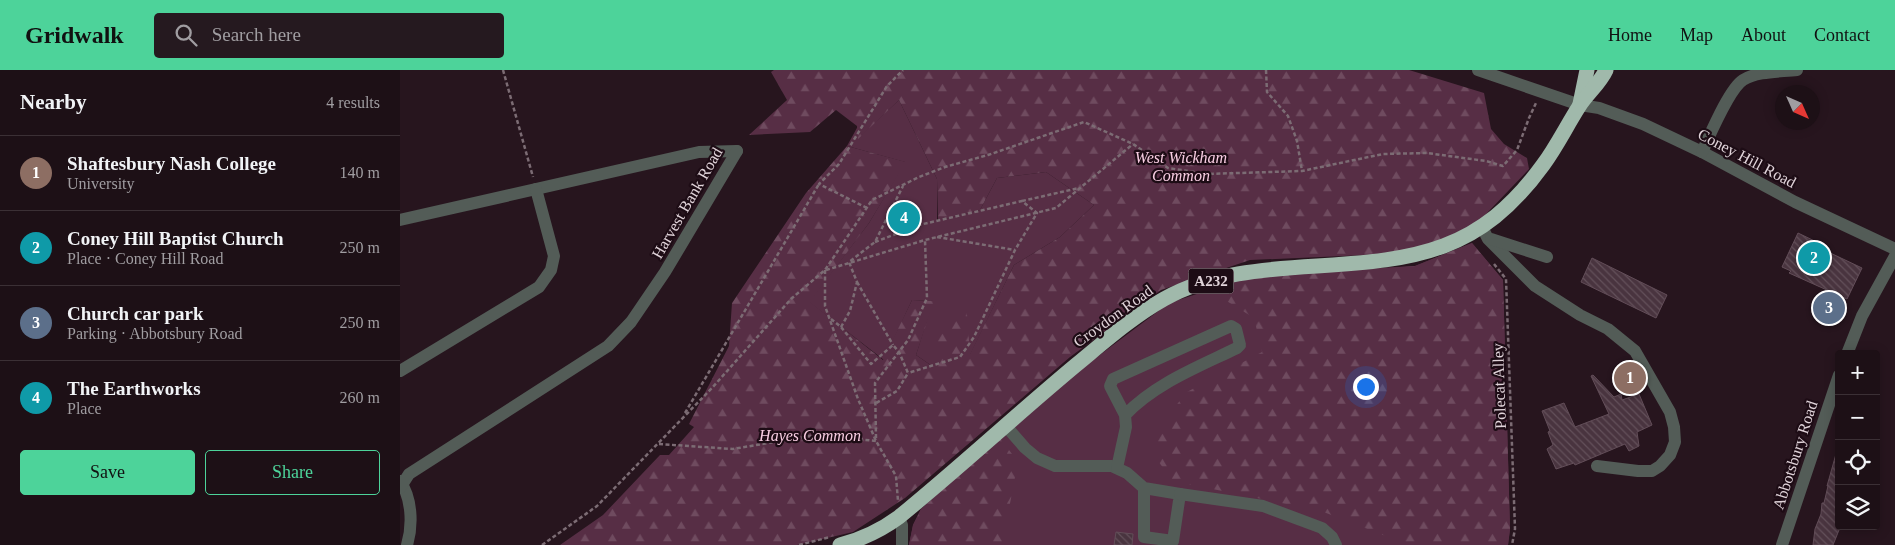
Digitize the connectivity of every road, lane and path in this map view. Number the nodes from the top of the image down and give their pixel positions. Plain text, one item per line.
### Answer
1 (503, 70) edge
2 (903, 70) edge
3 (1266, 70) edge
4 (1478, 70) edge
5 (1587, 70) edge
6 (1606, 70) edge
7 (1793, 70) edge
8 (1797, 70) edge
9 (1542, 92) junction
10 (1580, 105) junction
11 (1133, 144) junction
12 (1702, 152) junction
13 (1302, 171) junction
14 (820, 184) junction
15 (903, 185) junction
16 (1081, 188) junction
17 (536, 189) junction
18 (1022, 201) junction
19 (867, 208) junction
20 (1037, 213) junction
21 (400, 220) edge
22 (1485, 233) junction
23 (936, 237) junction
24 (925, 240) junction
25 (875, 242) junction
26 (1895, 249) edge
27 (1015, 250) junction
28 (1895, 256) edge
29 (1547, 257) dead end
30 (1490, 260) dead end
31 (849, 262) junction
32 (825, 270) junction
33 (857, 282) junction
34 (829, 318) junction
35 (841, 326) junction
36 (893, 345) junction
37 (1849, 350) edge
38 (899, 352) junction
39 (400, 371) edge
40 (908, 374) junction
41 (1835, 387) edge
42 (875, 403) junction
43 (1125, 415) junction
44 (682, 418) junction
45 (1006, 425) junction
46 (876, 440) junction
47 (658, 444) junction
48 (1597, 466) dead end
49 (1117, 468) junction
50 (401, 485) edge
51 (1144, 488) junction
52 (1180, 494) junction
53 (899, 517) junction
54 (407, 545) edge
55 (542, 545) edge
56 (840, 545) edge
57 (902, 545) edge
58 (1336, 545) edge
59 (1512, 545) edge
60 (1782, 545) edge

1 - 17 path
2 - 14 path
3 - 13 path
4 - 9 street, Coney Hill Road
5 - 10 highway, Croydon Road / A232
6 - 10 highway, Croydon Road / A232
7 - 8 street
7 - 12 street
9 - 10 street, Coney Hill Road
9 - 13 path
10 - 12 street, Coney Hill Road
10 - 22 highway, Croydon Road / A232
11 - 13 path
11 - 15 path
11 - 16 path
12 - 26 street, Coney Hill Road
14 - 19 path
14 - 44 path
15 - 19 path
15 - 25 path
16 - 18 path
16 - 20 path
17 - 21 street, Harvest Bank Road
17 - 39 street
17 - 50 street, Harvest Bank Road
18 - 20 path
18 - 25 path
19 - 32 path
20 - 23 path
20 - 27 path
22 - 29 street
22 - 45 highway, Croydon Road / A232
22 - 48 street
23 - 24 path
23 - 27 path
24 - 31 path
24 - 38 path
25 - 31 path
27 - 40 path
28 - 37 street
30 - 59 path, Polecat Alley
31 - 32 path
31 - 33 path
32 - 34 path
32 - 44 path
33 - 35 path
33 - 36 path
34 - 35 path
34 - 46 path
35 - 36 path
36 - 38 path
38 - 40 path
38 - 42 path
40 - 42 path
41 - 60 street, Abbotsbury Road
42 - 46 path
43 - 43 street
43 - 49 street
44 - 47 path
45 - 49 street
45 - 53 highway, Croydon Road / A232
46 - 47 path
46 - 53 path
47 - 55 path
49 - 51 street
50 - 54 street
51 - 52 street
51 - 52 street
52 - 58 street
53 - 56 highway, Croydon Road / A232
53 - 57 street

